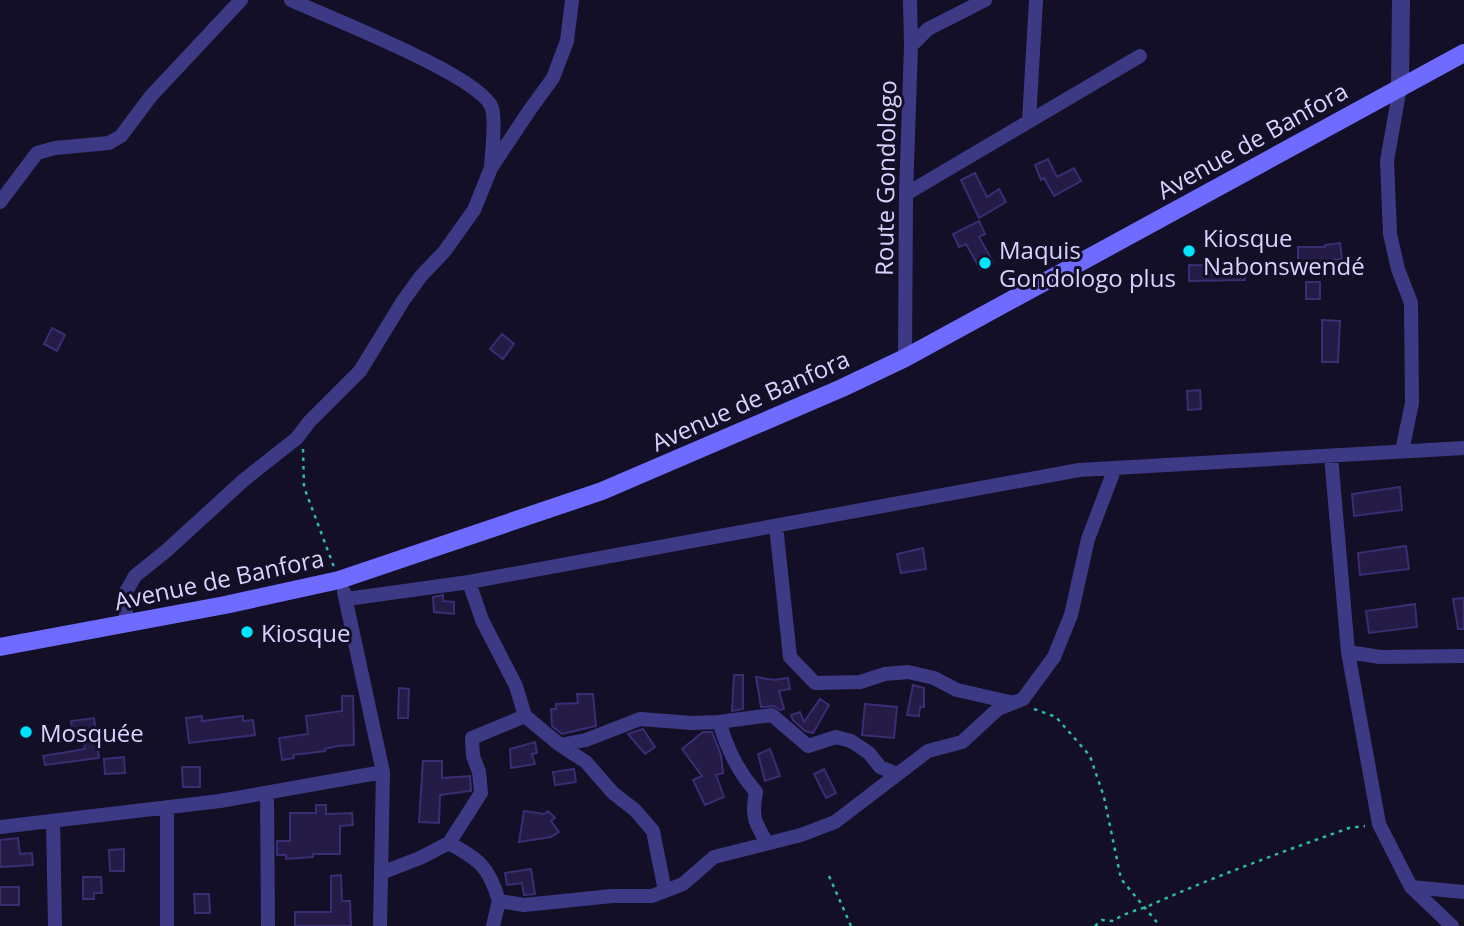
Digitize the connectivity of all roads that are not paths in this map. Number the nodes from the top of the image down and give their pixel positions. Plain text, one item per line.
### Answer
1 (240, 0) edge
2 (291, 0) edge
3 (572, 0) edge
4 (910, 0) edge
5 (985, 0) edge
6 (1036, 0) edge
7 (1401, 0) edge
8 (911, 46) junction
9 (1464, 53) edge
10 (1140, 56) dead end
11 (1400, 88) junction
12 (1029, 121) junction
13 (491, 168) junction
14 (906, 194) junction
15 (0, 202) edge
16 (905, 358) junction
17 (1464, 448) edge
18 (1402, 452) junction
19 (1331, 456) junction
20 (1115, 468) junction
21 (776, 526) junction
22 (339, 580) junction
23 (469, 582) junction
24 (347, 599) junction
25 (126, 624) junction
26 (0, 647) edge
27 (1348, 652) junction
28 (1464, 656) edge
29 (1014, 703) junction
30 (525, 716) junction
31 (719, 722) junction
32 (560, 745) junction
33 (383, 772) junction
34 (897, 774) junction
35 (267, 793) junction
36 (167, 807) junction
37 (53, 821) junction
38 (0, 827) edge
39 (449, 843) junction
40 (767, 843) junction
41 (382, 873) junction
42 (1411, 887) junction
43 (666, 891) junction
44 (1464, 892) edge
45 (499, 901) junction
46 (55, 926) edge
47 (167, 926) edge
48 (268, 926) edge
49 (380, 926) edge
50 (493, 926) edge
51 (1452, 926) edge

1 - 15 street
2 - 13 street
3 - 13 street
4 - 8 street, Route Gondologo
5 - 8 street
6 - 12 street
7 - 11 street
8 - 14 street, Route Gondologo
9 - 11 main road, Avenue de Banfora
10 - 12 street
11 - 16 main road, Avenue de Banfora
11 - 18 street
12 - 14 street
13 - 25 street
14 - 16 street, Route Gondologo
16 - 22 main road, Avenue de Banfora
17 - 18 street
18 - 19 street
19 - 20 street
19 - 27 street
20 - 21 street
20 - 29 street
21 - 23 street
21 - 29 street
22 - 24 street
22 - 25 main road, Avenue de Banfora
23 - 24 street
23 - 30 street
24 - 33 street
25 - 26 main road, Avenue de Banfora
27 - 28 street
27 - 42 street
29 - 34 street
30 - 32 street
30 - 39 street
31 - 32 street
31 - 34 street
31 - 40 street
32 - 43 street
33 - 35 street
33 - 41 street
34 - 40 street
35 - 36 street
35 - 48 street
36 - 37 street
36 - 47 street
37 - 38 street
37 - 46 street
39 - 41 street
39 - 45 street
40 - 43 street
41 - 49 street
42 - 44 street
42 - 51 street
43 - 45 street
45 - 50 street

